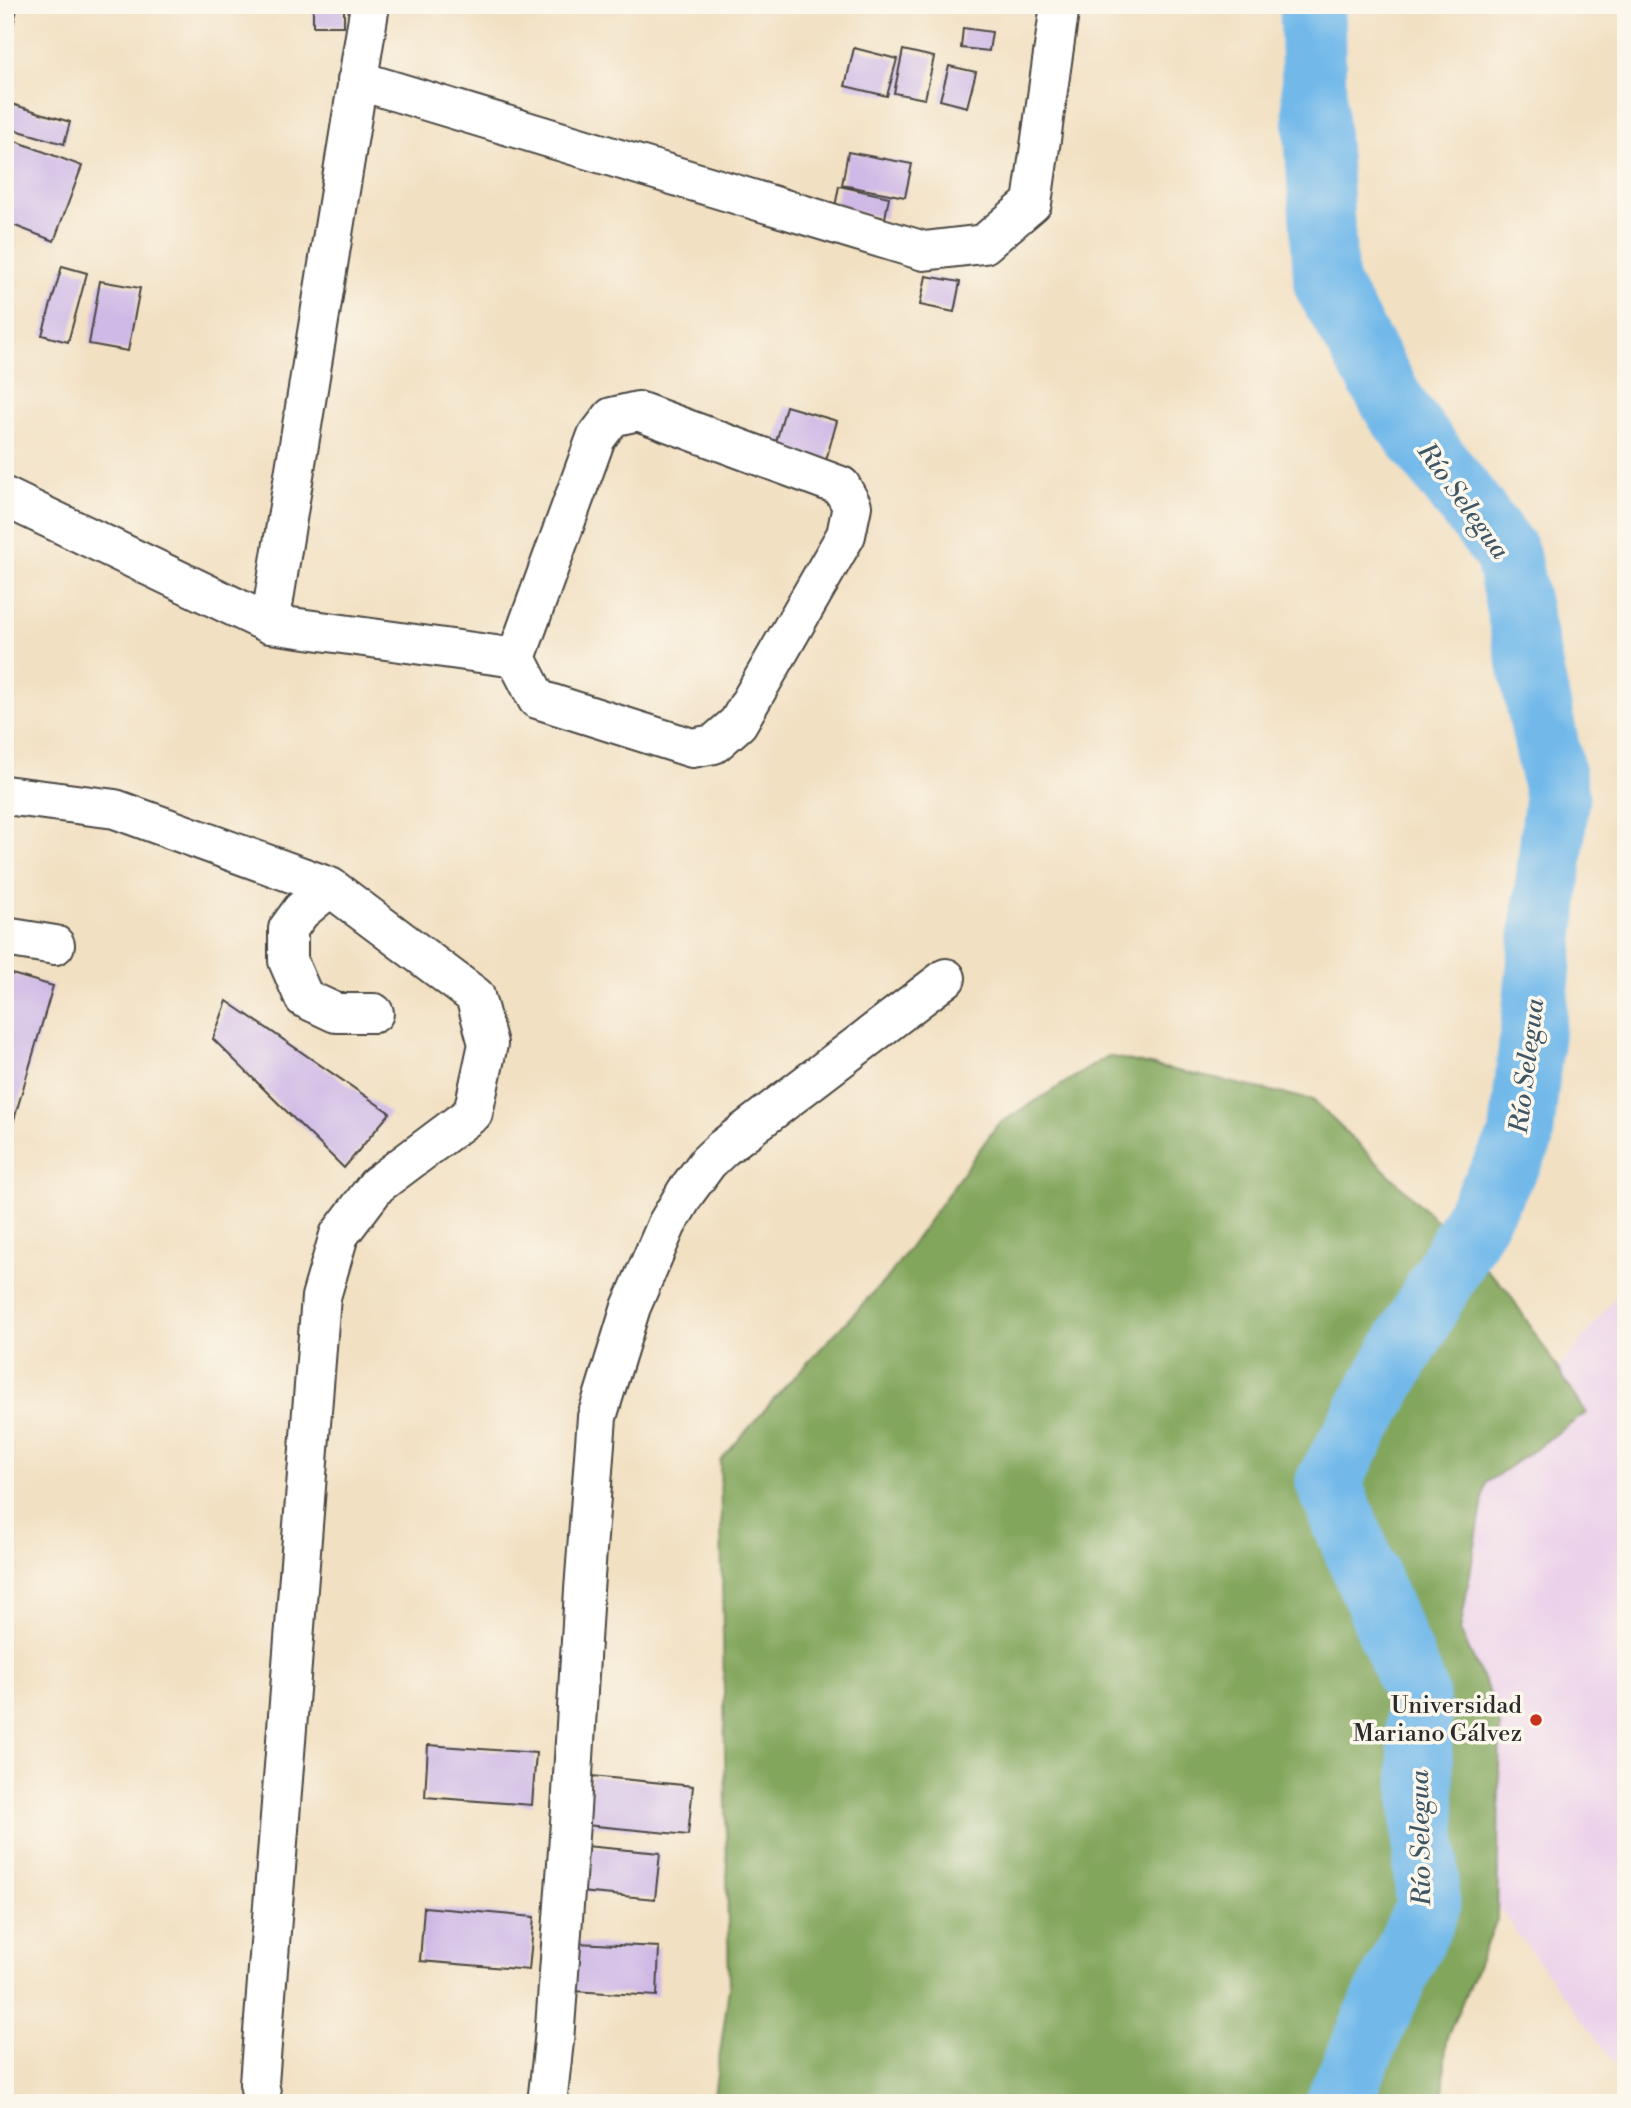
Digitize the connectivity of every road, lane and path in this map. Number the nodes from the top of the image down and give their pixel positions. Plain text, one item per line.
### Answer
1 (370, 5) edge
2 (1060, 5) edge
3 (357, 80) junction
4 (5, 497) edge
5 (270, 624) junction
6 (516, 658) junction
7 (5, 795) edge
8 (330, 887) junction
9 (5, 937) edge
10 (55, 945) dead end
11 (946, 978) dead end
12 (374, 1013) dead end
13 (263, 2103) edge
14 (547, 2103) edge

1 - 3 street
2 - 3 street
3 - 5 street
4 - 5 street
5 - 6 street
6 - 6 street
7 - 8 street
8 - 12 street
8 - 13 street
9 - 10 street
11 - 14 street

